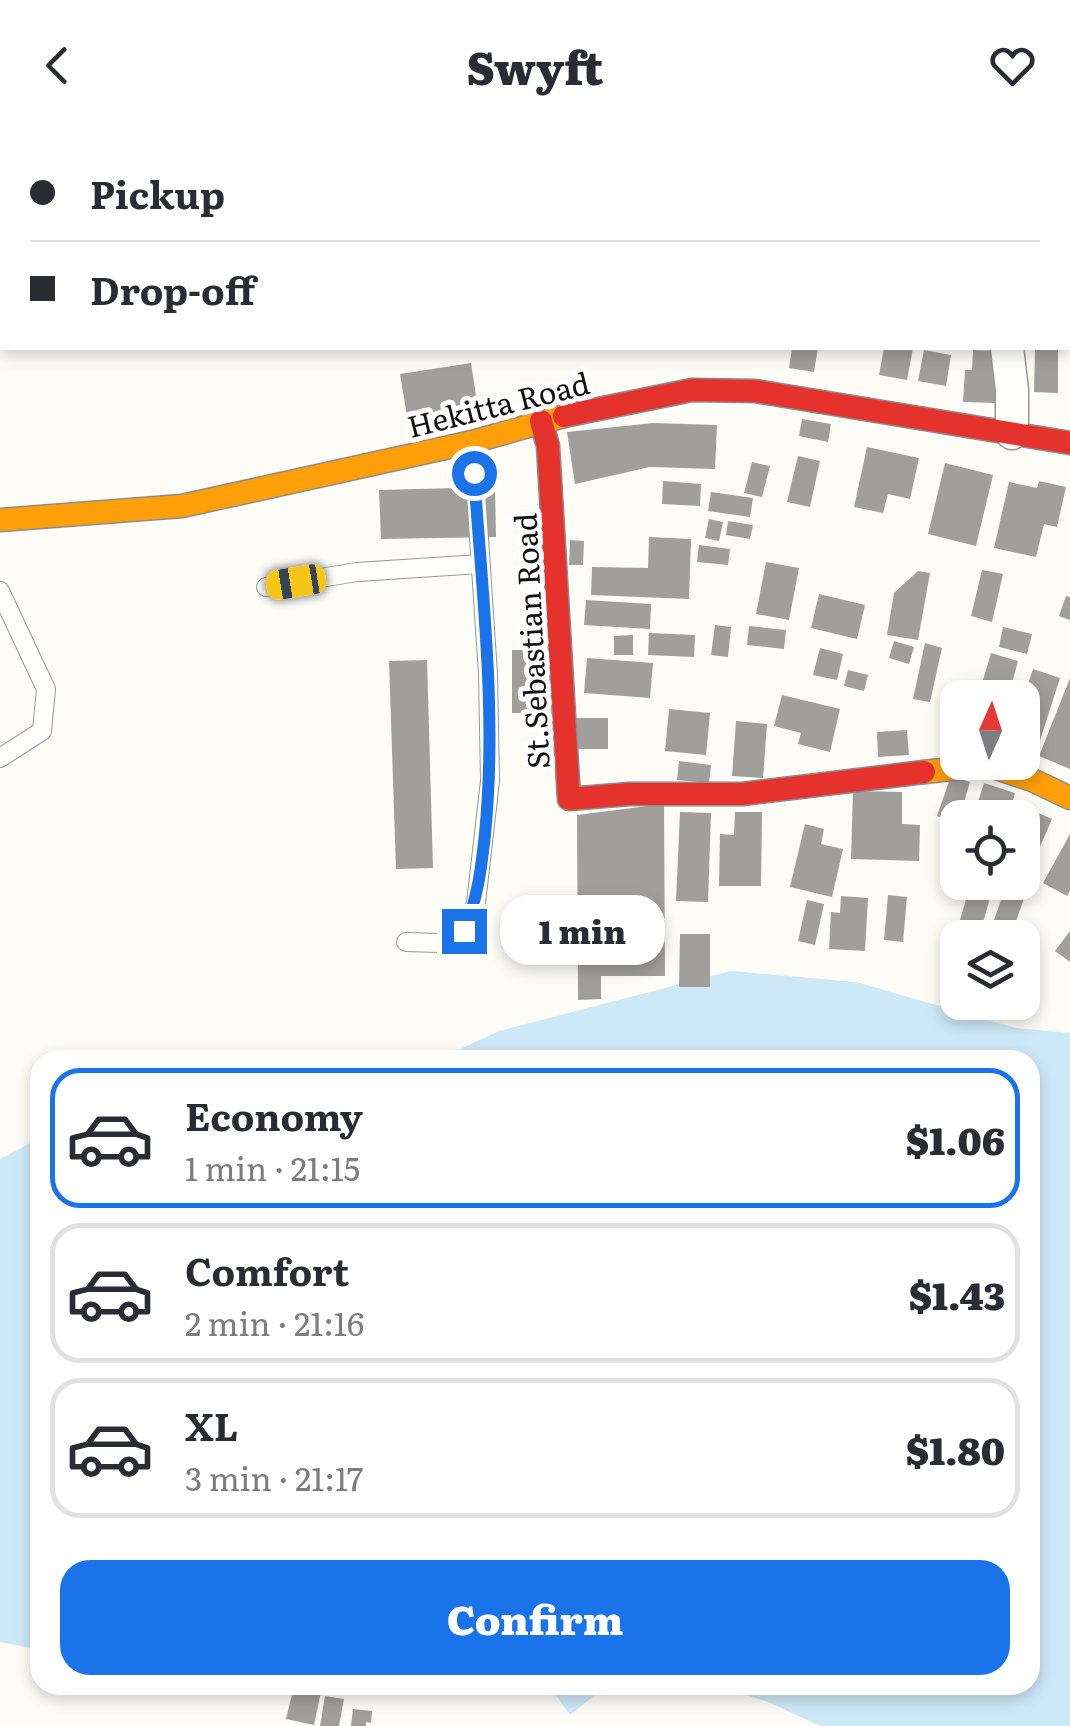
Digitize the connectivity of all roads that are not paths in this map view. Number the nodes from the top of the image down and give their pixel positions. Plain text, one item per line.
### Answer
1 (1008, 350) edge
2 (542, 421) junction
3 (1012, 433) junction
4 (472, 442) junction
5 (1070, 443) edge
6 (0, 520) edge
7 (480, 564) junction
8 (266, 587) dead end
9 (0, 591) edge
10 (0, 758) edge
11 (1070, 798) edge
12 (406, 942) dead end

1 - 3 street
2 - 3 main road, Hekitta Road
2 - 4 main road, Hekitta Road
2 - 11 main road, St.Sebastian Road
3 - 5 main road, Hekitta Road
4 - 6 main road, Hekitta Road
4 - 7 lane
7 - 8 lane
7 - 12 lane
9 - 10 lane

